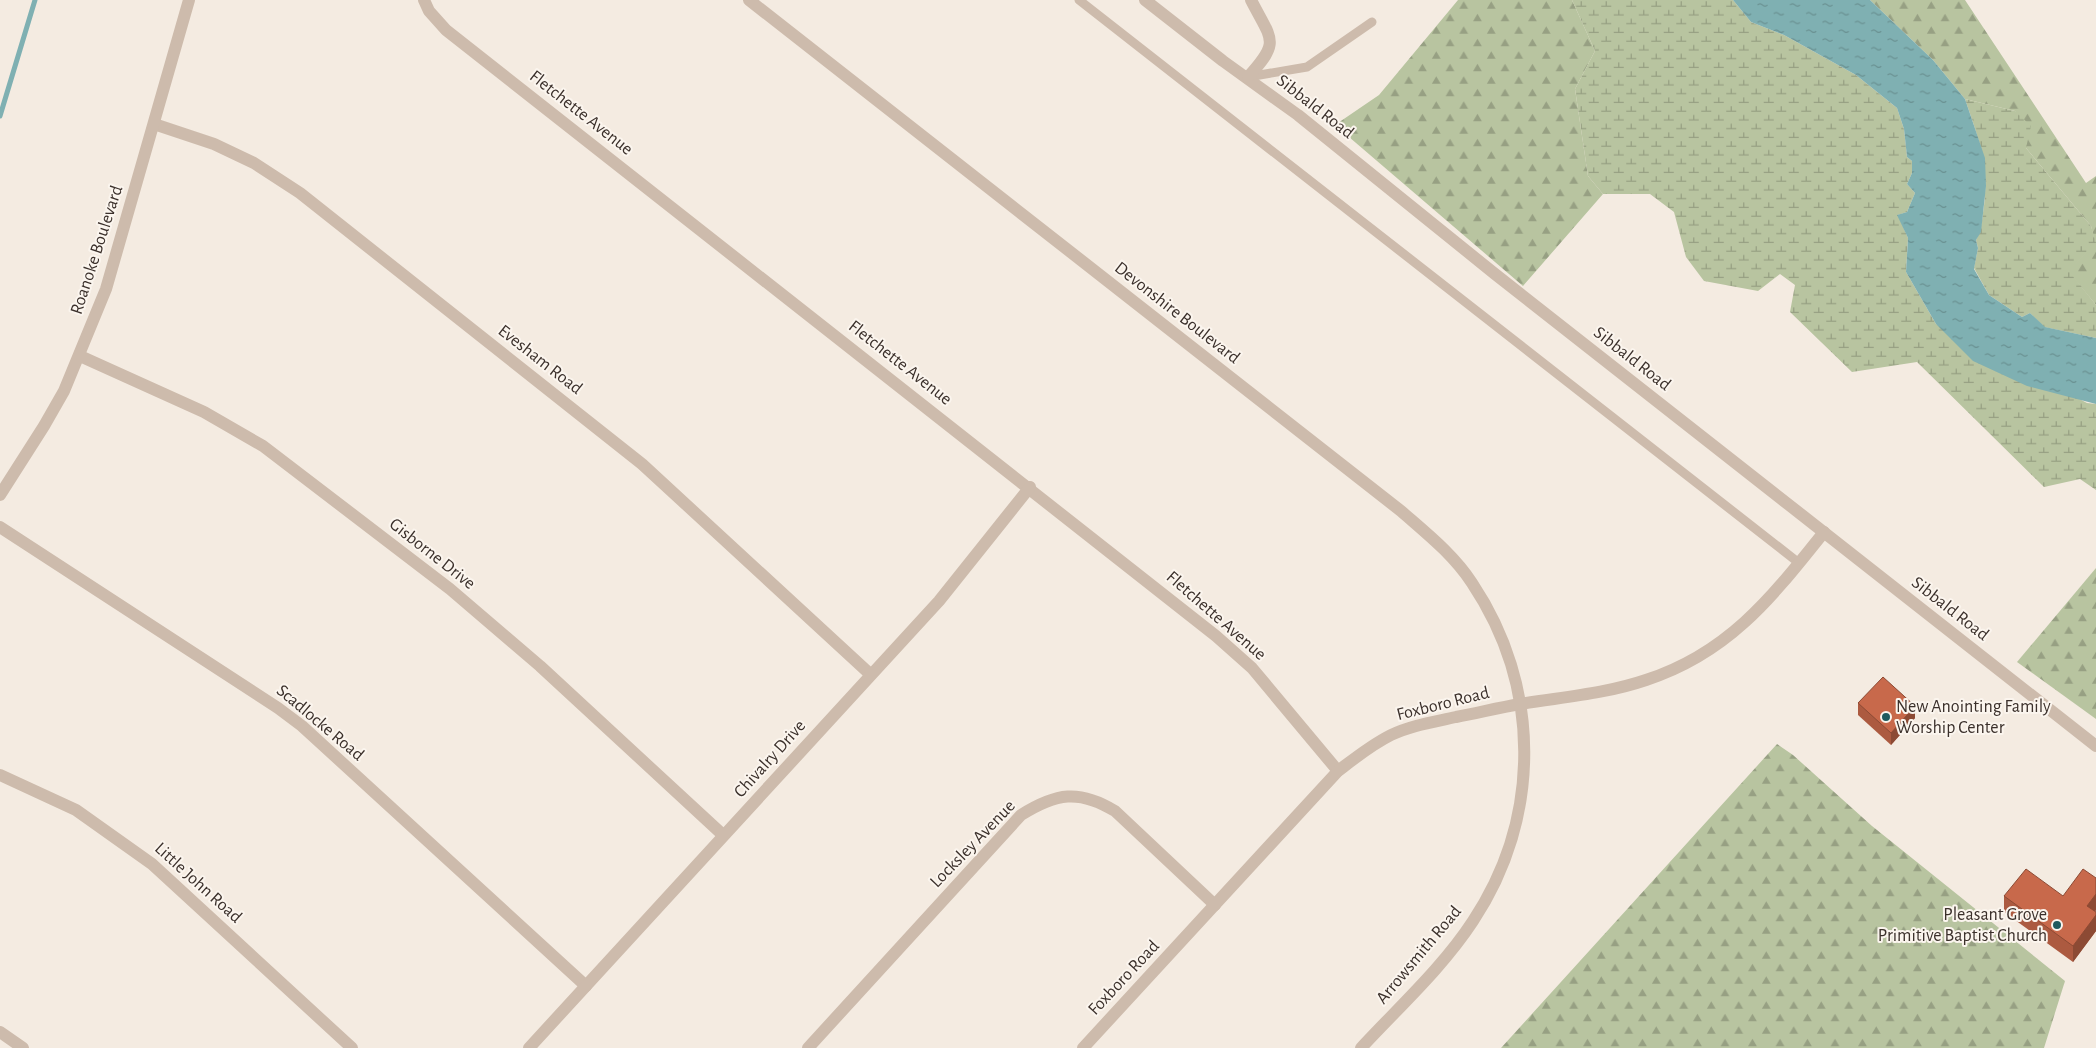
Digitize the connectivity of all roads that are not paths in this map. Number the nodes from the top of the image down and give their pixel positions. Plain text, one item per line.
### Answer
1 (189, 0) edge
2 (424, 0) edge
3 (749, 0) edge
4 (1079, 0) edge
5 (1145, 0) edge
6 (1252, 0) edge
7 (1372, 22) dead end
8 (1248, 78) junction
9 (154, 124) junction
10 (80, 356) junction
11 (1030, 487) junction
12 (0, 495) edge
13 (0, 527) edge
14 (1824, 532) junction
15 (1800, 563) junction
16 (870, 674) junction
17 (1519, 704) junction
18 (2096, 746) edge
19 (1338, 771) junction
20 (0, 775) edge
21 (723, 835) junction
22 (1215, 904) junction
23 (586, 986) junction
24 (0, 1032) edge
25 (23, 1048) edge
26 (352, 1048) edge
27 (529, 1048) edge
28 (808, 1048) edge
29 (1083, 1048) edge
30 (1361, 1048) edge

1 - 9 street, Roanoke Boulevard
2 - 11 street, Fletchette Avenue
3 - 17 street, Devonshire Boulevard
4 - 15 lane
5 - 8 street, Sibbald Road
6 - 8 street
7 - 8 lane
8 - 14 street, Sibbald Road
9 - 10 street, Roanoke Boulevard
9 - 16 street, Evesham Road
10 - 12 street, Roanoke Boulevard
10 - 21 street, Gisborne Drive
11 - 16 street, Chivalry Drive
11 - 19 street, Fletchette Avenue
13 - 23 street, Scadlocke Road
14 - 15 street, Foxboro Road
14 - 18 street, Sibbald Road
15 - 17 street, Foxboro Road
16 - 21 street, Chivalry Drive
17 - 19 street, Foxboro Road
17 - 30 street, Arrowsmith Road
19 - 22 street, Foxboro Road
20 - 26 street, Little John Road
21 - 23 street, Chivalry Drive
22 - 28 street, Locksley Avenue
22 - 29 street, Foxboro Road
23 - 27 street, Chivalry Drive
24 - 25 street

